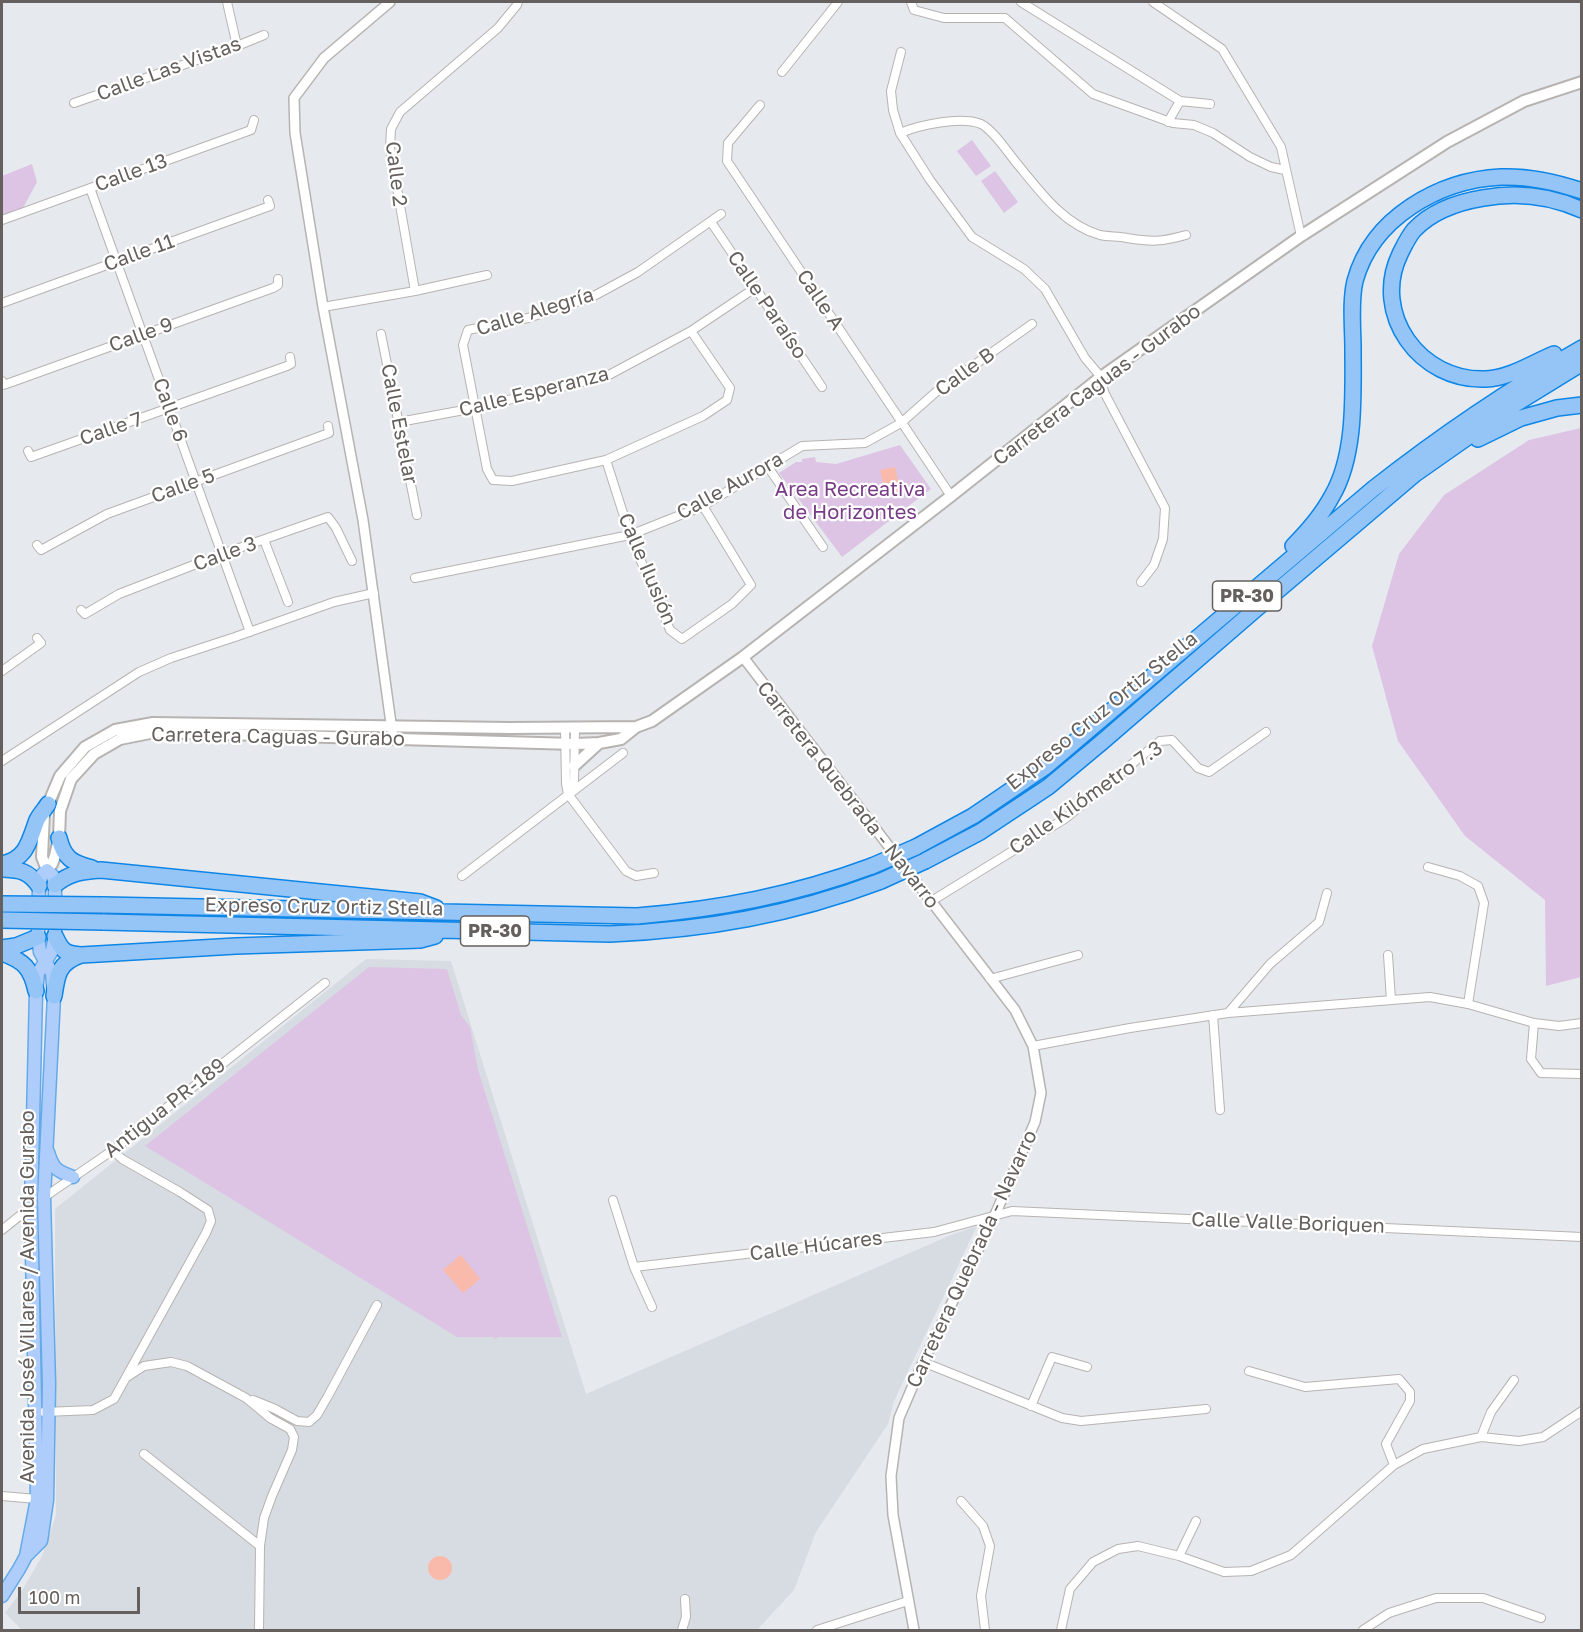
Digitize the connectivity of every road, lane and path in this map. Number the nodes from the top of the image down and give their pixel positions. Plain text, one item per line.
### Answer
1 (227, 2) edge
2 (390, 2) edge
3 (519, 2) edge
4 (838, 2) edge
5 (911, 2) edge
6 (1021, 2) edge
7 (1153, 2) edge
8 (264, 35) dead end
9 (237, 46) junction
10 (901, 52) dead end
11 (782, 72) dead end
12 (1581, 82) edge
13 (1180, 101) junction
14 (74, 103) dead end
15 (1209, 104) dead end
16 (760, 105) dead end
17 (254, 120) dead end
18 (1168, 122) junction
19 (900, 133) junction
20 (1285, 170) junction
21 (90, 188) junction
22 (1581, 191) edge
23 (268, 200) dead end
24 (1581, 210) edge
25 (722, 214) dead end
26 (2, 220) edge
27 (711, 222) junction
28 (1186, 235) dead end
29 (1300, 236) junction
30 (117, 261) junction
31 (487, 275) dead end
32 (278, 279) dead end
33 (755, 288) junction
34 (415, 291) junction
35 (2, 303) edge
36 (323, 307) junction
37 (1032, 324) dead end
38 (691, 331) junction
39 (143, 334) junction
40 (381, 334) dead end
41 (1581, 353) edge
42 (290, 357) dead end
43 (1101, 377) junction
44 (2, 381) edge
45 (822, 387) dead end
46 (1581, 405) edge
47 (169, 408) junction
48 (475, 408) junction
49 (399, 422) junction
50 (901, 423) junction
51 (328, 426) dead end
52 (28, 451) dead end
53 (1445, 452) junction
54 (606, 460) junction
55 (768, 467) junction
56 (196, 482) junction
57 (951, 496) junction
58 (703, 506) junction
59 (417, 515) dead end
60 (630, 535) junction
61 (264, 540) junction
62 (37, 545) dead end
63 (823, 547) dead end
64 (222, 554) junction
65 (352, 561) dead end
66 (415, 578) dead end
67 (1141, 582) dead end
68 (374, 593) junction
69 (288, 602) dead end
70 (1235, 606) junction
71 (81, 610) dead end
72 (250, 632) junction
73 (37, 638) dead end
74 (742, 657) junction
75 (2, 671) edge
76 (392, 726) junction
77 (636, 727) junction
78 (570, 728) junction
79 (1266, 732) dead end
80 (393, 738) junction
81 (570, 743) junction
82 (599, 743) junction
83 (623, 753) dead end
84 (2, 761) edge
85 (574, 766) junction
86 (568, 794) junction
87 (48, 804) junction
88 (59, 838) junction
89 (2, 864) edge
90 (1428, 867) dead end
91 (2, 869) edge
92 (47, 870) junction
93 (101, 870) junction
94 (654, 873) dead end
95 (462, 876) dead end
96 (55, 885) junction
97 (39, 886) junction
98 (1327, 893) dead end
99 (930, 902) junction
100 (2, 904) edge
101 (450, 913) junction
102 (2, 920) edge
103 (453, 930) junction
104 (55, 936) junction
105 (38, 937) junction
106 (2, 948) edge
107 (2, 953) edge
108 (81, 955) junction
109 (1388, 955) dead end
110 (1078, 956) dead end
111 (45, 961) junction
112 (990, 979) junction
113 (325, 982) dead end
114 (36, 991) junction
115 (54, 996) junction
116 (1392, 1000) junction
117 (1468, 1004) junction
118 (1228, 1013) junction
119 (1213, 1015) junction
120 (1534, 1023) junction
121 (1581, 1023) edge
122 (1033, 1046) junction
123 (1581, 1074) edge
124 (1220, 1110) dead end
125 (46, 1146) junction
126 (112, 1150) junction
127 (73, 1176) junction
128 (44, 1198) junction
129 (613, 1200) dead end
130 (31, 1206) junction
131 (995, 1215) junction
132 (2, 1230) edge
133 (1581, 1237) edge
134 (634, 1267) junction
135 (376, 1305) dead end
136 (652, 1307) dead end
137 (923, 1362) junction
138 (1087, 1367) dead end
139 (1249, 1371) dead end
140 (126, 1378) junction
141 (1514, 1380) dead end
142 (246, 1398) junction
143 (1031, 1406) junction
144 (1206, 1409) dead end
145 (42, 1412) junction
146 (1581, 1412) edge
147 (1481, 1437) junction
148 (144, 1454) dead end
149 (1394, 1465) junction
150 (2, 1496) edge
151 (37, 1499) junction
152 (961, 1501) dead end
153 (1196, 1521) dead end
154 (260, 1546) junction
155 (26, 1556) junction
156 (1179, 1556) junction
157 (2, 1596) edge
158 (686, 1599) dead end
159 (908, 1601) junction
160 (1541, 1618) dead end
161 (259, 1630) edge
162 (682, 1630) edge
163 (818, 1630) edge
164 (914, 1630) edge
165 (985, 1630) edge
166 (1060, 1630) edge
167 (1363, 1630) edge

1 - 9 street
2 - 36 street
3 - 34 street, Calle 2
4 - 11 street
5 - 18 street
6 - 13 street
7 - 20 street
8 - 9 street, Calle Las Vistas
9 - 14 street, Calle Las Vistas
10 - 19 street
12 - 29 main road, Carretera Caguas - Gurabo
13 - 15 street
13 - 18 street
16 - 50 street, Calle A
17 - 21 street, Calle 13
18 - 20 street
19 - 28 street
19 - 43 street
20 - 29 street
21 - 26 street, Calle 13
21 - 30 street, Calle 6
22 - 70 highway
23 - 30 street, Calle 11
24 - 41 highway
25 - 27 street, Calle Alegría
27 - 33 street, Calle Paraíso
27 - 48 street, Calle Alegría
29 - 43 main road, Carretera Caguas - Gurabo
30 - 35 street, Calle 11
30 - 39 street, Calle 6
31 - 34 street
32 - 39 street, Calle 9
33 - 38 street, Calle Esperanza
33 - 45 street, Calle Paraíso
34 - 36 street
36 - 68 street
37 - 50 street, Calle B
38 - 48 street, Calle Esperanza
38 - 54 street
39 - 44 street, Calle 9
39 - 47 street, Calle 6
40 - 49 street, Calle Estelar
41 - 53 highway, Expreso Cruz Ortiz Stella / PR-30
41 - 70 highway, Expreso Cruz Ortiz Stella / PR-30
42 - 47 street, Calle 7
43 - 57 main road, Carretera Caguas - Gurabo
43 - 67 street
46 - 53 highway
47 - 52 street, Calle 7
47 - 56 street, Calle 6
48 - 49 street, Calle Esperanza
48 - 54 street, Calle Alegría
49 - 59 street, Calle Estelar
50 - 55 street, Calle Aurora
50 - 57 street, Calle A
51 - 56 street, Calle 5
53 - 103 highway, Expreso Cruz Ortiz Stella / PR-30, bridge
54 - 60 street, Calle Ilusión
55 - 58 street, Calle Aurora
55 - 63 street
56 - 62 street, Calle 5
56 - 64 street, Calle 6
57 - 74 main road, Carretera Caguas - Gurabo
58 - 60 street, Calle Aurora
58 - 60 street, Calle Ilusión
60 - 66 street, Calle Aurora
61 - 64 street, Calle 3
61 - 65 street, Calle 3
61 - 69 street
64 - 71 street, Calle 3
64 - 72 street, Calle 6
68 - 72 street
68 - 76 street
70 - 101 highway, Expreso Cruz Ortiz Stella / PR-30, bridge
72 - 84 street
73 - 75 street
74 - 77 main road, Carretera Caguas - Gurabo
74 - 99 street, Carretera Quebrada - Navarro
76 - 78 main road, Carretera Caguas - Gurabo
76 - 80 street
76 - 87 main road, Carretera Caguas - Gurabo
77 - 78 main road, Carretera Caguas - Gurabo
77 - 82 main road, Carretera Caguas - Gurabo
78 - 81 street
79 - 99 street, Calle Kilómetro 7.3
80 - 81 main road, Carretera Caguas - Gurabo
80 - 88 main road, Carretera Caguas - Gurabo
81 - 82 main road, Carretera Caguas - Gurabo
81 - 85 street
81 - 86 street
82 - 85 main road
83 - 86 street
85 - 86 street
86 - 94 street
86 - 95 street
87 - 89 highway
87 - 92 main road, Carretera Caguas - Gurabo
88 - 92 main road, Carretera Caguas - Gurabo
88 - 93 highway
90 - 117 street
91 - 97 highway
92 - 96 main road, Avenida José Villares / Avenida Gurabo
92 - 97 main road, Avenida José Villares / Avenida Gurabo
93 - 96 highway
93 - 101 highway
96 - 104 main road, Avenida José Villares / Avenida Gurabo
97 - 105 main road, Avenida José Villares / Avenida Gurabo
98 - 118 street
99 - 112 street, Carretera Quebrada - Navarro
100 - 101 highway, Expreso Cruz Ortiz Stella / PR-30, bridge
102 - 103 highway, Expreso Cruz Ortiz Stella / PR-30, bridge
103 - 108 highway
104 - 108 highway
104 - 111 main road, Avenida José Villares / Avenida Gurabo
105 - 106 highway
105 - 111 main road, Avenida José Villares / Avenida Gurabo
107 - 114 highway
108 - 115 highway
109 - 116 street
110 - 112 street
111 - 114 main road, Avenida José Villares / Avenida Gurabo
111 - 115 main road, Avenida José Villares / Avenida Gurabo
112 - 122 street, Carretera Quebrada - Navarro
113 - 126 street, Antigua PR-189
114 - 130 main road, Avenida José Villares / Avenida Gurabo
115 - 125 main road, Avenida José Villares / Avenida Gurabo
116 - 117 street
116 - 118 street
117 - 120 street
118 - 119 street
119 - 122 street
119 - 124 street
120 - 121 street
120 - 123 street
122 - 131 street, Carretera Quebrada - Navarro
125 - 127 main road
125 - 128 main road, Avenida José Villares / Avenida Gurabo
126 - 127 street, Antigua PR-189
126 - 140 street
127 - 128 street, Antigua PR-189
128 - 130 street, Antigua PR-189
128 - 145 main road, Avenida José Villares / Avenida Gurabo
129 - 134 street
130 - 132 street, Antigua PR-189
130 - 145 main road, Avenida José Villares / Avenida Gurabo
131 - 133 street, Calle Valle Boriquen
131 - 134 street, Calle Húcares
131 - 137 street, Carretera Quebrada - Navarro
134 - 136 street
135 - 142 street
137 - 143 street
137 - 159 street, Carretera Quebrada - Navarro
138 - 143 street
139 - 149 street
140 - 142 street
140 - 145 street
141 - 147 street
142 - 154 street
143 - 144 street
145 - 151 main road, Avenida José Villares / Avenida Gurabo
145 - 155 main road, Avenida José Villares / Avenida Gurabo
146 - 147 street
147 - 149 street
148 - 154 street
149 - 156 street
150 - 151 street
151 - 155 main road, Avenida José Villares / Avenida Gurabo
152 - 165 street
153 - 156 street
154 - 161 street
155 - 157 main road, Avenida José Villares / Avenida Gurabo
156 - 166 street
158 - 162 street
159 - 163 street
159 - 164 street, Carretera Quebrada - Navarro
160 - 167 street

